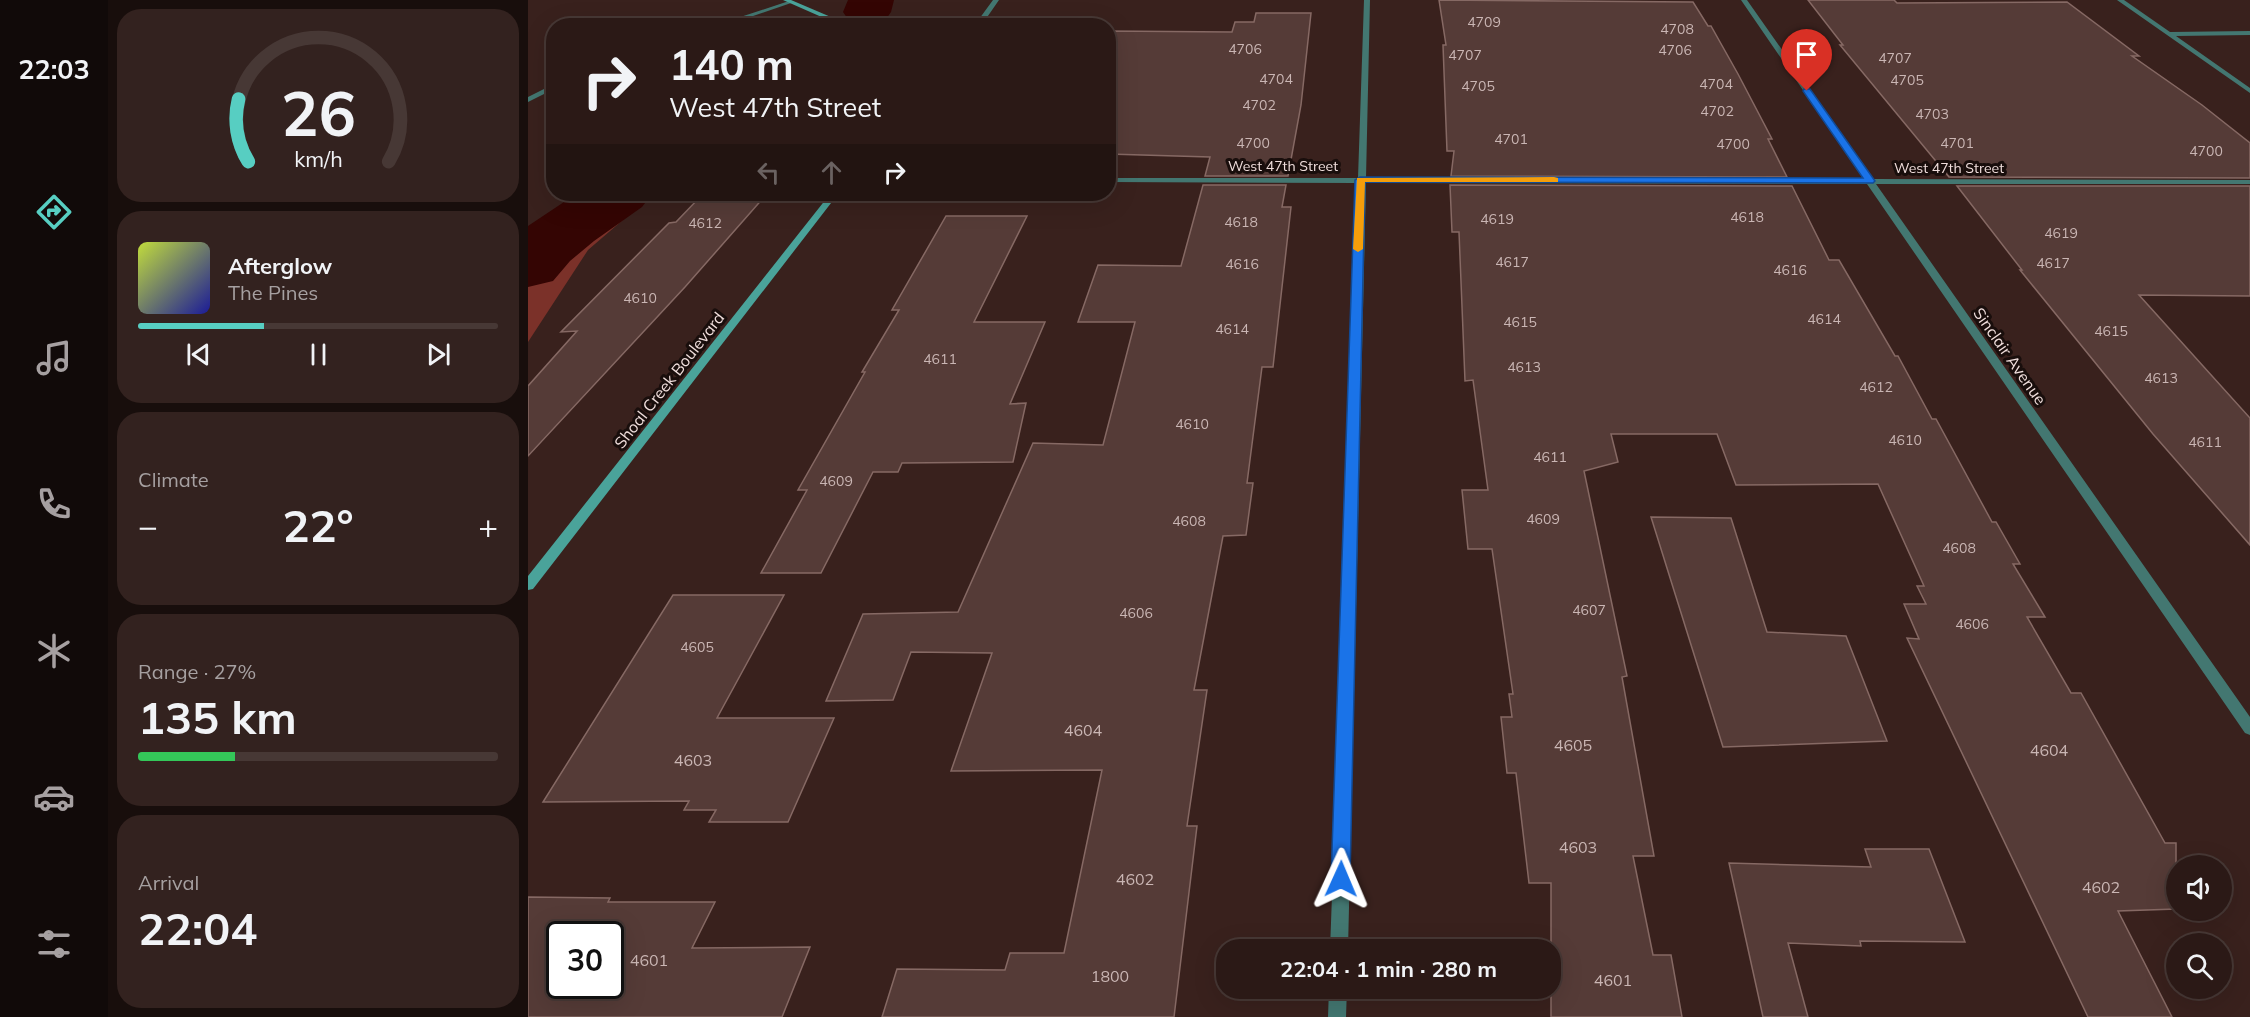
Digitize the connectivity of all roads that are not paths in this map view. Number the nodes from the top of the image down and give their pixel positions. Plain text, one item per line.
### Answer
1 (996, 0) edge
2 (1367, 0) edge
3 (1744, 0) edge
4 (2120, 0) edge
5 (788, 1) edge
6 (739, 18) edge
7 (829, 18) edge
8 (983, 18) edge
9 (2250, 33) edge
10 (2169, 34) junction
11 (546, 90) edge
12 (2250, 91) edge
13 (528, 100) edge
14 (1116, 180) edge
15 (1360, 180) junction
16 (1870, 181) junction
17 (2250, 182) edge
18 (829, 201) edge
19 (528, 585) edge
20 (2250, 729) edge
21 (1339, 939) edge
22 (1338, 999) edge
23 (1337, 1017) edge

1 - 8 street
2 - 15 street
3 - 16 street, Sinclair Avenue
4 - 10 street
5 - 6 street
5 - 7 street
9 - 10 street
10 - 12 street
11 - 13 street
14 - 15 street, West 47th Street
15 - 16 street, West 47th Street
15 - 21 street
16 - 17 street, West 47th Street
16 - 20 street, Sinclair Avenue
18 - 19 street, Shoal Creek Boulevard
22 - 23 street

